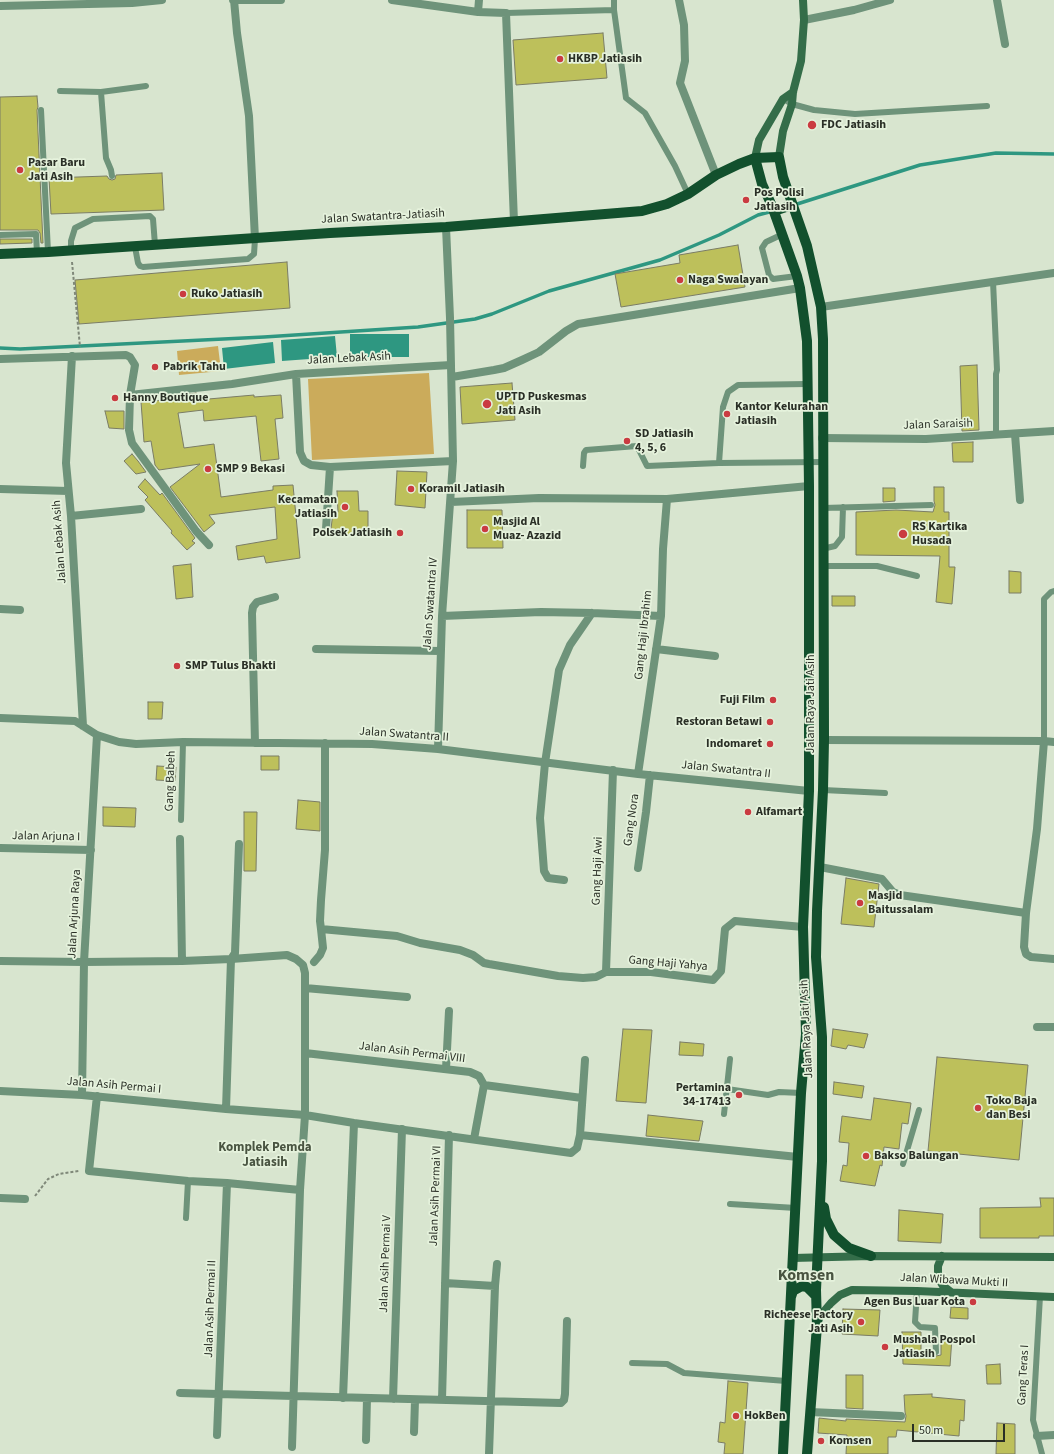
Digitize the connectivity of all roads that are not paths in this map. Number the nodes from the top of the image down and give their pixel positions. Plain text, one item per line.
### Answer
1 (160, 0) edge
2 (234, 0) edge
3 (281, 0) edge
4 (392, 0) edge
5 (480, 0) edge
6 (614, 0) edge
7 (679, 0) edge
8 (803, 0) edge
9 (890, 0) edge
10 (997, 0) edge
11 (0, 6) edge
12 (614, 10) junction
13 (478, 12) junction
14 (506, 13) junction
15 (804, 20) junction
16 (1005, 44) dead end
17 (146, 86) dead end
18 (60, 91) dead end
19 (101, 92) junction
20 (793, 92) junction
21 (783, 99) junction
22 (792, 104) junction
23 (987, 106) dead end
24 (41, 110) dead end
25 (779, 157) junction
26 (755, 158) junction
27 (112, 176) dead end
28 (716, 176) junction
29 (688, 194) junction
30 (792, 202) junction
31 (773, 208) junction
32 (514, 222) junction
33 (446, 227) junction
34 (782, 234) junction
35 (0, 235) edge
36 (254, 239) junction
37 (155, 245) junction
38 (135, 247) junction
39 (71, 250) junction
40 (48, 252) junction
41 (37, 253) junction
42 (0, 254) edge
43 (1054, 273) edge
44 (797, 276) junction
45 (993, 281) junction
46 (800, 288) junction
47 (821, 307) junction
48 (72, 356) junction
49 (0, 359) edge
50 (451, 365) junction
51 (296, 374) junction
52 (452, 376) junction
53 (807, 384) junction
54 (130, 396) junction
55 (1054, 431) edge
56 (1015, 434) junction
57 (996, 435) junction
58 (822, 438) junction
59 (453, 461) junction
60 (808, 461) junction
61 (719, 462) junction
62 (823, 462) junction
63 (583, 466) dead end
64 (330, 467) junction
65 (809, 486) junction
66 (0, 489) edge
67 (68, 491) junction
68 (667, 499) junction
69 (1020, 500) dead end
70 (451, 502) junction
71 (931, 505) dead end
72 (843, 507) junction
73 (827, 508) junction
74 (141, 509) dead end
75 (71, 516) junction
76 (326, 529) dead end
77 (209, 545) dead end
78 (826, 549) junction
79 (823, 566) junction
80 (917, 576) dead end
81 (1054, 592) edge
82 (274, 596) dead end
83 (0, 609) edge
84 (20, 610) dead end
85 (592, 612) junction
86 (442, 616) junction
87 (661, 616) junction
88 (316, 649) dead end
89 (656, 649) junction
90 (440, 652) junction
91 (715, 656) dead end
92 (0, 718) edge
93 (83, 726) junction
94 (97, 735) junction
95 (824, 740) junction
96 (1044, 741) junction
97 (183, 742) junction
98 (1054, 742) edge
99 (255, 743) junction
100 (325, 743) junction
101 (438, 749) junction
102 (545, 763) junction
103 (613, 770) junction
104 (638, 774) junction
105 (650, 775) junction
106 (823, 790) junction
107 (809, 791) junction
108 (885, 793) dead end
109 (181, 820) dead end
110 (180, 840) dead end
111 (239, 844) dead end
112 (0, 848) edge
113 (91, 850) junction
114 (820, 867) junction
115 (638, 868) dead end
116 (564, 880) dead end
117 (1026, 913) junction
118 (803, 927) junction
119 (321, 929) junction
120 (231, 959) junction
121 (1054, 959) edge
122 (182, 960) junction
123 (0, 961) edge
124 (84, 962) junction
125 (314, 962) dead end
126 (606, 972) junction
127 (305, 988) junction
128 (407, 997) dead end
129 (449, 1011) dead end
130 (1037, 1027) dead end
131 (1054, 1027) edge
132 (305, 1053) junction
133 (730, 1059) dead end
134 (585, 1060) dead end
135 (446, 1069) junction
136 (484, 1085) junction
137 (727, 1090) junction
138 (0, 1091) edge
139 (801, 1093) junction
140 (82, 1095) junction
141 (97, 1096) junction
142 (582, 1098) junction
143 (226, 1109) junction
144 (919, 1110) dead end
145 (305, 1114) junction
146 (724, 1114) dead end
147 (354, 1123) junction
148 (402, 1129) junction
149 (450, 1135) junction
150 (580, 1135) junction
151 (474, 1139) junction
152 (798, 1157) junction
153 (903, 1164) dead end
154 (188, 1181) junction
155 (227, 1183) junction
156 (821, 1188) junction
157 (300, 1190) junction
158 (0, 1198) edge
159 (25, 1199) road end
160 (730, 1204) dead end
161 (796, 1208) junction
162 (186, 1218) dead end
163 (871, 1256) junction
164 (942, 1256) junction
165 (818, 1257) junction
166 (1054, 1257) edge
167 (793, 1258) junction
168 (497, 1264) dead end
169 (445, 1283) junction
170 (495, 1286) junction
171 (917, 1291) junction
172 (950, 1292) junction
173 (816, 1296) junction
174 (1040, 1296) junction
175 (791, 1297) junction
176 (1054, 1297) edge
177 (568, 1321) dead end
178 (817, 1326) junction
179 (936, 1352) dead end
180 (632, 1363) dead end
181 (786, 1381) junction
182 (180, 1393) dead end
183 (219, 1394) junction
184 (293, 1396) junction
185 (343, 1398) junction
186 (367, 1398) junction
187 (393, 1399) junction
188 (415, 1400) junction
189 (442, 1400) junction
190 (491, 1402) junction
191 (810, 1412) junction
192 (901, 1416) dead end
193 (414, 1432) dead end
194 (217, 1435) dead end
195 (1054, 1435) edge
196 (1037, 1436) junction
197 (366, 1440) dead end
198 (292, 1447) dead end
199 (489, 1454) edge
200 (783, 1454) edge
201 (807, 1454) edge
202 (1042, 1454) edge

1 - 11 street
2 - 3 street
2 - 36 street
4 - 13 street
5 - 13 street
6 - 12 lane
7 - 28 street
8 - 15 main road
9 - 15 street
10 - 16 street
12 - 14 lane
12 - 29 lane
13 - 14 street
14 - 32 street
15 - 20 main road
17 - 19 lane
18 - 19 lane
19 - 27 lane
20 - 21 main road
20 - 22 main road
21 - 22 lane
21 - 26 main road
22 - 23 lane
22 - 25 main road
24 - 40 lane
25 - 26 main road, Jalan Swatantra-Jatiasih
25 - 30 main road, Jalan Raya Jati Asih
26 - 28 main road, Jalan Swatantra-Jatiasih
26 - 31 main road, Jalan Raya Jati Asih
28 - 29 main road, Jalan Swatantra-Jatiasih
29 - 32 main road, Jalan Swatantra-Jatiasih
30 - 31 main road
30 - 47 main road, Jalan Raya Jati Asih
31 - 34 main road, Jalan Raya Jati Asih
32 - 33 main road, Jalan Swatantra-Jatiasih
33 - 36 main road, Jalan Swatantra-Jatiasih
33 - 50 street, Jalan Swatantra IV
34 - 44 main road, Jalan Raya Jati Asih
34 - 44 lane
35 - 41 lane
36 - 37 main road, Jalan Swatantra-Jatiasih
36 - 38 lane
37 - 38 main road, Jalan Swatantra-Jatiasih
37 - 39 lane
38 - 39 main road, Jalan Swatantra-Jatiasih
39 - 40 main road, Jalan Swatantra-Jatiasih
40 - 41 main road, Jalan Swatantra-Jatiasih
41 - 42 main road, Jalan Swatantra-Jatiasih
43 - 45 street
44 - 46 main road, Jalan Raya Jati Asih
45 - 47 street
45 - 57 lane
46 - 52 street
46 - 53 main road, Jalan Raya Jati Asih
47 - 58 main road, Jalan Raya Jati Asih
48 - 49 street
48 - 54 street
48 - 67 street, Jalan Lebak Asih
50 - 51 street, Jalan Lebak Asih
50 - 52 street, Jalan Swatantra IV
51 - 54 street, Jalan Lebak Asih
51 - 64 street
52 - 59 street, Jalan Swatantra IV
53 - 60 main road, Jalan Raya Jati Asih
53 - 61 lane
54 - 77 street
55 - 56 street, Jalan Saraisih
56 - 57 street, Jalan Saraisih
56 - 69 street
57 - 58 street, Jalan Saraisih
58 - 62 main road, Jalan Raya Jati Asih
59 - 64 street
59 - 70 street, Jalan Swatantra IV
60 - 61 lane
60 - 62 lane
60 - 65 main road, Jalan Raya Jati Asih
61 - 63 lane
62 - 73 main road, Jalan Raya Jati Asih
64 - 76 street
65 - 68 street
65 - 107 main road, Jalan Raya Jati Asih
66 - 67 street
67 - 75 street, Jalan Lebak Asih
68 - 70 street
68 - 87 street, Gang Haji Ibrahim
70 - 86 street, Jalan Swatantra IV
71 - 72 lane
72 - 73 lane
72 - 78 lane
73 - 78 main road, Jalan Raya Jati Asih
74 - 75 street
75 - 93 street, Jalan Lebak Asih
78 - 79 main road, Jalan Raya Jati Asih
79 - 80 lane
79 - 95 main road, Jalan Raya Jati Asih
81 - 96 lane
82 - 99 street
83 - 84 street
85 - 86 street
85 - 87 street
85 - 102 street
86 - 90 street, Jalan Swatantra IV
87 - 89 street, Gang Haji Ibrahim
88 - 90 street
89 - 91 street
89 - 104 street, Gang Haji Ibrahim
90 - 101 street, Jalan Swatantra IV
92 - 93 street, Jalan Swatantra II
93 - 94 street, Jalan Swatantra II
94 - 97 street, Jalan Swatantra II
94 - 113 street, Jalan Arjuna Raya
95 - 96 street
95 - 106 main road, Jalan Raya Jati Asih
96 - 98 street
96 - 117 street
97 - 99 street, Jalan Swatantra II
97 - 109 lane, Gang Babeh
99 - 100 street, Jalan Swatantra II
100 - 101 street, Jalan Swatantra II
100 - 119 street
101 - 102 street, Jalan Swatantra II
102 - 103 street, Jalan Swatantra II
102 - 116 street
103 - 104 street, Jalan Swatantra II
103 - 126 street, Gang Haji Awi
104 - 105 street, Jalan Swatantra II
105 - 107 street, Jalan Swatantra II
105 - 115 street, Gang Nora
106 - 108 lane
106 - 114 main road, Jalan Raya Jati Asih
107 - 118 main road, Jalan Raya Jati Asih
110 - 122 street
111 - 120 street
112 - 113 street, Jalan Arjuna I
113 - 124 street, Jalan Arjuna Raya
114 - 117 street
114 - 156 main road, Jalan Raya Jati Asih
117 - 121 street
118 - 126 street, Gang Haji Yahya
118 - 139 main road, Jalan Raya Jati Asih
119 - 125 street
119 - 126 street
120 - 122 street
120 - 127 street
120 - 143 street
122 - 124 street
123 - 124 street
124 - 140 street, Jalan Arjuna Raya
127 - 128 street
127 - 132 street
129 - 135 street
130 - 131 street
132 - 135 street, Jalan Asih Permai VIII
132 - 145 street
133 - 137 lane
134 - 142 street
135 - 136 street, Jalan Asih Permai VIII
136 - 142 street
136 - 151 street
137 - 139 lane
137 - 146 lane
138 - 140 street, Jalan Asih Permai I
139 - 152 main road, Jalan Raya Jati Asih
140 - 141 street, Jalan Asih Permai I
141 - 143 street, Jalan Asih Permai I
141 - 154 street
142 - 150 street
143 - 145 street, Jalan Asih Permai I
144 - 153 lane
145 - 147 street
145 - 157 street
147 - 148 street
147 - 185 street
148 - 149 street
148 - 187 street, Jalan Asih Permai V
149 - 151 street, Jalan Asih Permai VI
149 - 169 street, Jalan Asih Permai VI
150 - 151 street, Jalan Asih Permai VI
150 - 152 street
152 - 161 main road, Jalan Raya Jati Asih
154 - 155 street
154 - 162 lane
155 - 157 street
155 - 183 street, Jalan Asih Permai II
156 - 163 main road
156 - 165 main road, Jalan Raya Jati Asih
157 - 184 street
158 - 159 street
160 - 161 lane
161 - 167 main road, Jalan Raya Jati Asih
163 - 164 main road, Jalan Wibawa Mukti II
163 - 165 main road, Jalan Wibawa Mukti II
164 - 166 main road, Jalan Wibawa Mukti II
164 - 172 main road
165 - 167 main road
165 - 173 main road, Jalan Raya Jati Asih
167 - 175 main road, Jalan Raya Jati Asih
168 - 170 street
169 - 170 street
169 - 189 street, Jalan Asih Permai VI
170 - 190 street
171 - 172 main road, Jalan Wibawa Mukti II
171 - 178 main road, Jalan Wibawa Mukti II
171 - 179 lane
172 - 174 main road, Jalan Wibawa Mukti II
173 - 175 main road
173 - 178 main road, Jalan Raya Jati Asih
174 - 176 main road, Jalan Wibawa Mukti II
174 - 196 lane, Gang Teras I
175 - 181 main road, Jalan Raya Jati Asih
177 - 190 street
178 - 191 main road, Jalan Raya Jati Asih
180 - 181 lane
181 - 200 main road, Jalan Raya Jati Asih
182 - 183 street
183 - 184 street
183 - 194 street, Jalan Asih Permai II
184 - 185 street
184 - 198 street
185 - 186 street
186 - 187 street
186 - 197 street
187 - 188 street
188 - 189 street
188 - 193 street
189 - 190 street
190 - 199 street
191 - 192 street
191 - 201 main road, Jalan Raya Jati Asih
195 - 196 street
196 - 202 lane, Gang Teras I

